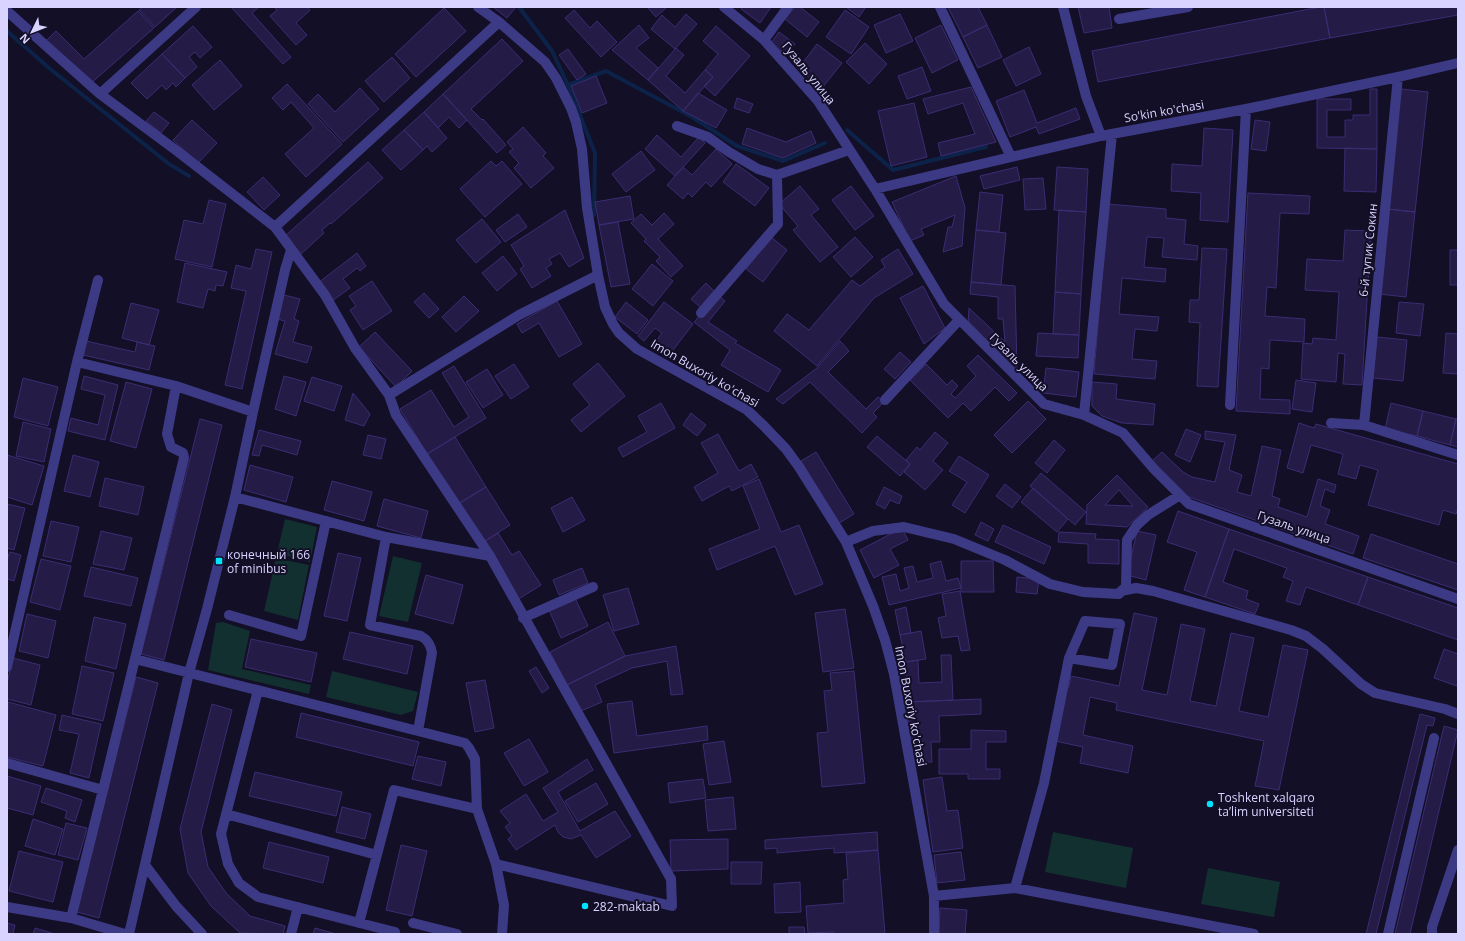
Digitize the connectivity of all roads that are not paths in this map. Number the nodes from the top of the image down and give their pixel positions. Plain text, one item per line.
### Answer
1 (196, 7) edge
2 (478, 7) edge
3 (724, 7) edge
4 (788, 7) edge
5 (940, 7) edge
6 (1063, 7) edge
7 (1188, 7) edge
8 (7, 11) edge
9 (1119, 19) dead end
10 (499, 22) junction
11 (764, 40) junction
12 (1458, 63) edge
13 (1398, 77) junction
14 (100, 94) junction
15 (1246, 109) junction
16 (677, 126) dead end
17 (1112, 134) junction
18 (1100, 136) junction
19 (848, 150) junction
20 (1011, 158) junction
21 (777, 175) junction
22 (875, 189) junction
23 (275, 228) junction
24 (291, 250) junction
25 (598, 275) junction
26 (98, 280) dead end
27 (701, 313) dead end
28 (959, 320) junction
29 (78, 358) junction
30 (176, 386) junction
31 (389, 395) junction
32 (884, 400) dead end
33 (1230, 406) dead end
34 (253, 412) junction
35 (1084, 415) junction
36 (1331, 423) dead end
37 (1364, 425) junction
38 (1458, 455) edge
39 (1180, 495) junction
40 (235, 497) junction
41 (326, 521) junction
42 (386, 537) junction
43 (846, 542) junction
44 (490, 556) junction
45 (592, 588) dead end
46 (1121, 592) junction
47 (1458, 599) edge
48 (229, 615) dead end
49 (523, 618) junction
50 (1069, 658) junction
51 (136, 659) junction
52 (7, 667) edge
53 (189, 673) junction
54 (258, 690) junction
55 (1458, 714) edge
56 (418, 731) junction
57 (1434, 738) dead end
58 (7, 763) edge
59 (103, 790) junction
60 (476, 809) junction
61 (226, 814) junction
62 (1458, 850) edge
63 (377, 855) junction
64 (496, 864) junction
65 (145, 865) junction
66 (1015, 888) junction
67 (934, 896) junction
68 (7, 907) edge
69 (298, 907) junction
70 (71, 918) junction
71 (359, 923) junction
72 (412, 923) dead end
73 (125, 934) edge
74 (129, 934) edge
75 (202, 934) edge
76 (291, 934) edge
77 (394, 934) edge
78 (457, 934) edge
79 (502, 934) edge
80 (934, 934) edge
81 (1254, 934) edge
82 (1388, 934) edge
83 (1432, 934) edge

1 - 14 street
2 - 10 street, Imon Buxoriy ko'chasi
3 - 11 street, Гузаль улица
4 - 11 street
5 - 20 street
6 - 18 street
7 - 9 street
8 - 14 street
10 - 23 street
10 - 25 street, Imon Buxoriy ko'chasi
11 - 19 street, Гузаль улица
12 - 13 street, So'kin ko'chasi
13 - 15 street, So'kin ko'chasi
13 - 37 street, 6-й тупик Сокин
14 - 23 street
15 - 17 street, So'kin ko'chasi
15 - 33 street
16 - 21 street
17 - 18 street, So'kin ko'chasi
17 - 35 street
18 - 20 street, So'kin ko'chasi
19 - 21 street
19 - 22 street, Гузаль улица
20 - 22 street, So'kin ko'chasi
21 - 27 street
22 - 28 street, Гузаль улица
23 - 24 street
24 - 31 street
24 - 34 street
25 - 31 street
25 - 43 street, Imon Buxoriy ko'chasi
26 - 29 street
28 - 32 street
28 - 35 street, Гузаль улица
29 - 30 street
29 - 52 street
30 - 34 street
30 - 51 street
31 - 44 street
34 - 40 street
35 - 39 street, Гузаль улица
36 - 37 street
37 - 38 street
39 - 46 street
39 - 47 street, Гузаль улица
40 - 41 street
40 - 53 street
41 - 42 street
41 - 48 street
42 - 44 street
42 - 56 street
43 - 46 street
43 - 67 street, Imon Buxoriy ko'chasi
44 - 49 street
45 - 49 street
46 - 55 street
49 - 64 street
50 - 50 street
50 - 66 street
51 - 53 street
51 - 59 street
53 - 54 street
53 - 65 street
54 - 56 street
54 - 61 street
56 - 60 street
57 - 82 street
58 - 59 street
59 - 70 street
60 - 63 street
60 - 64 street
61 - 63 street
61 - 69 street
62 - 83 street
63 - 71 street
64 - 79 street
65 - 74 street
65 - 75 street
66 - 67 street
66 - 81 street
67 - 80 street, Imon Buxoriy ko'chasi
68 - 70 street
69 - 71 street
69 - 76 street
70 - 73 street
71 - 77 street
72 - 78 street

